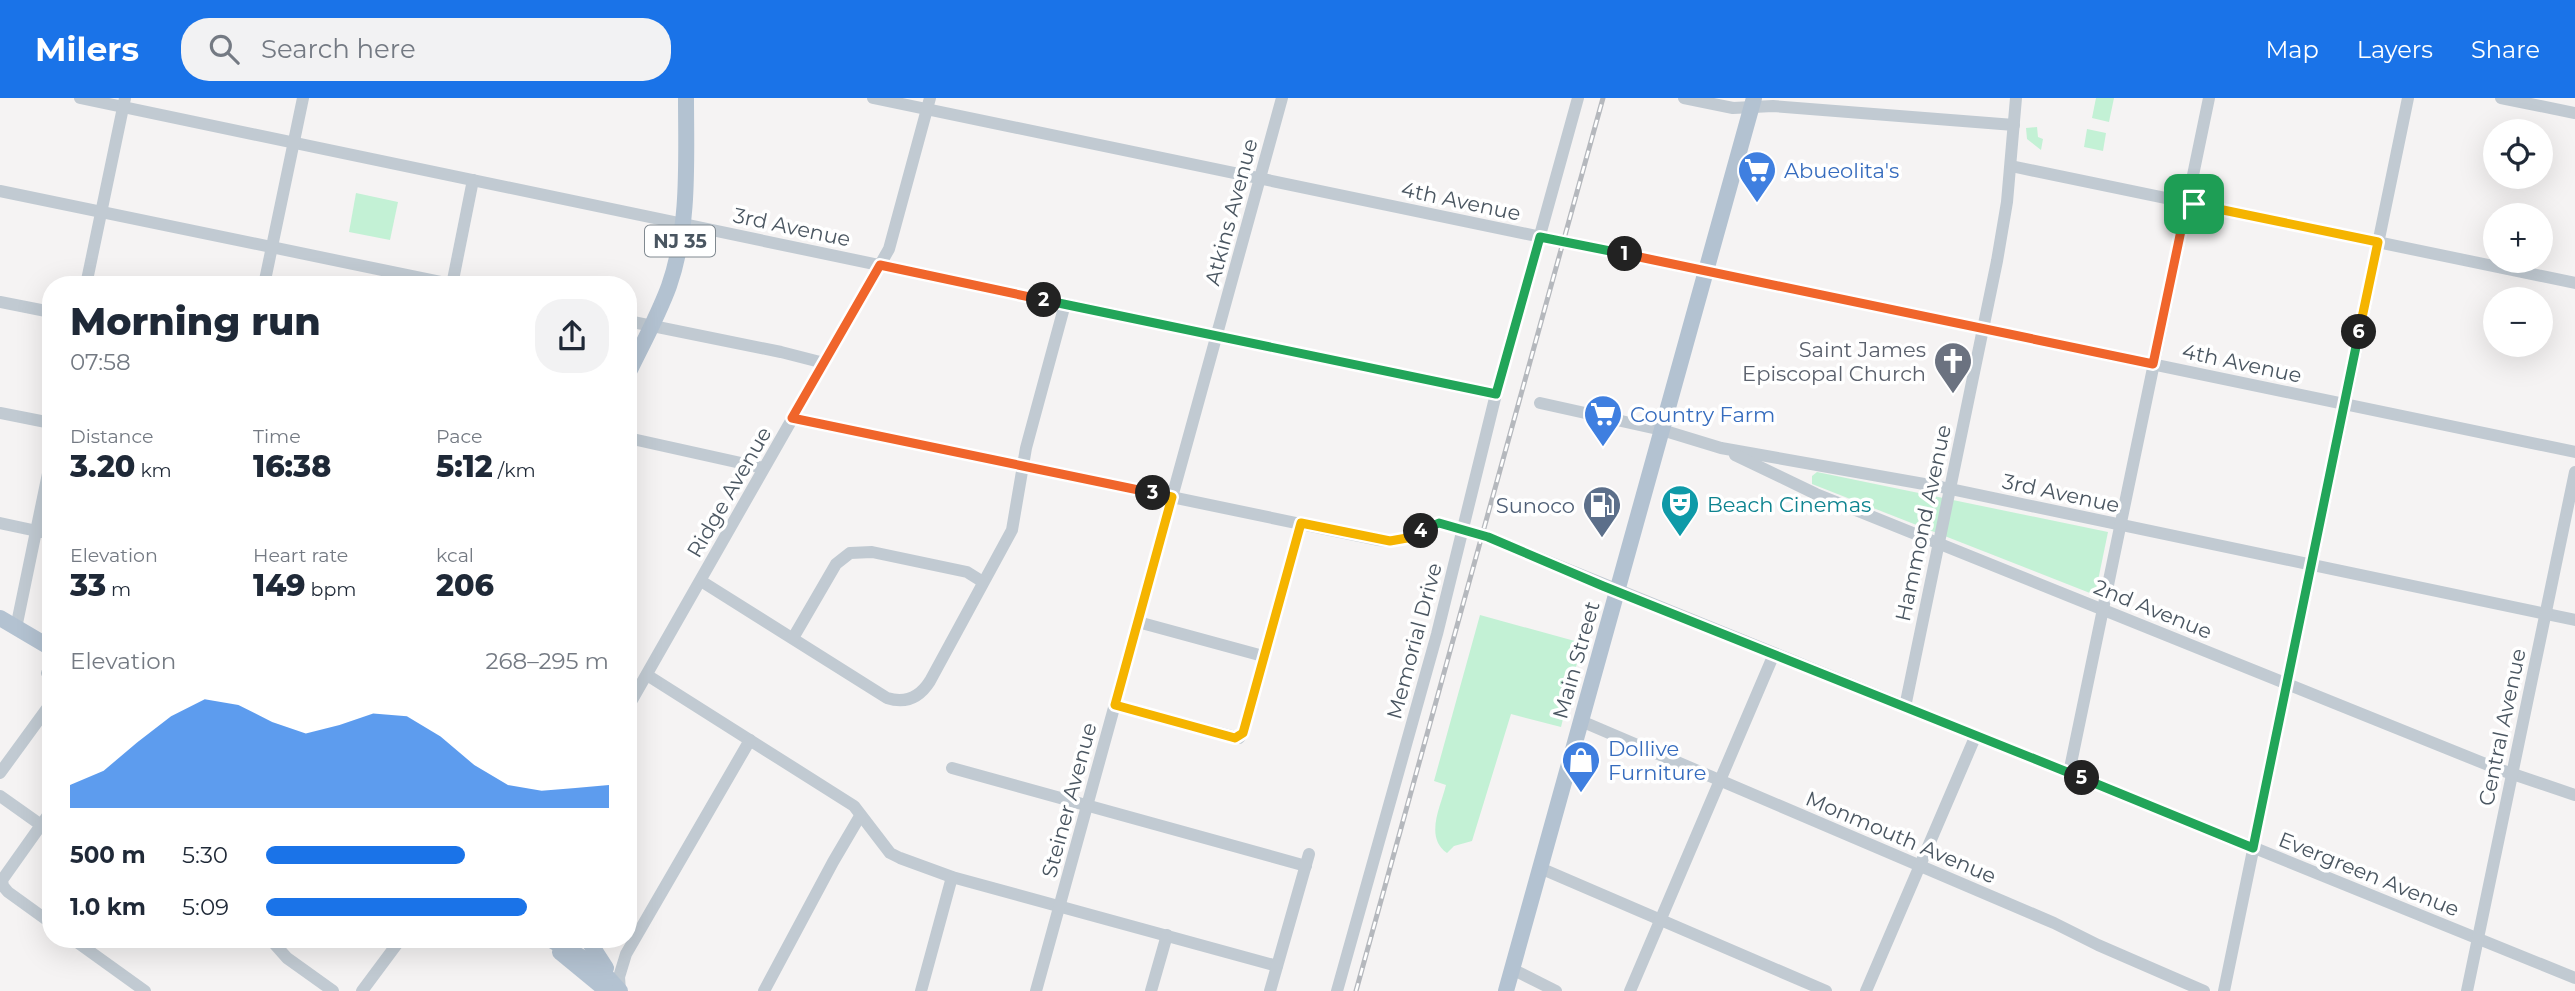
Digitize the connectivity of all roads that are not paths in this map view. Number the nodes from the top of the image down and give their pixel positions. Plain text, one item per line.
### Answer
1 (80, 98) edge
2 (303, 98) edge
3 (686, 98) edge
4 (873, 98) edge
5 (1282, 98) edge
6 (1578, 98) edge
7 (1684, 98) edge
8 (2016, 98) edge
9 (2209, 98) edge
10 (2408, 98) edge
11 (2501, 98) edge
12 (124, 102) edge
13 (1753, 103) edge
14 (929, 104) edge
15 (2575, 113) edge
16 (2014, 125) junction
17 (293, 143) junction
18 (2011, 166) junction
19 (1260, 178) junction
20 (473, 180) junction
21 (0, 191) edge
22 (2187, 202) junction
23 (102, 212) junction
24 (682, 224) junction
25 (1540, 237) junction
26 (2378, 242) junction
27 (272, 247) junction
28 (880, 265) junction
29 (1706, 271) junction
30 (88, 276) edge
31 (266, 276) edge
32 (410, 276) edge
33 (455, 276) edge
34 (2575, 282) edge
35 (0, 302) edge
36 (1066, 304) junction
37 (42, 310) edge
38 (637, 323) edge
39 (651, 325) junction
40 (1983, 328) junction
41 (1217, 336) junction
42 (637, 355) edge
43 (824, 363) junction
44 (2153, 364) junction
45 (1496, 394) junction
46 (1540, 403) dead end
47 (2344, 404) junction
48 (0, 412) edge
49 (792, 418) junction
50 (42, 421) edge
51 (1662, 430) junction
52 (637, 440) edge
53 (1721, 448) junction
54 (2575, 452) edge
55 (1024, 466) junction
56 (763, 468) junction
57 (2575, 472) edge
58 (1950, 489) junction
59 (1172, 497) junction
60 (42, 502) edge
61 (0, 523) edge
62 (1301, 523) junction
63 (2120, 525) junction
64 (1463, 529) junction
65 (36, 531) junction
66 (42, 532) edge
67 (1939, 544) junction
68 (2311, 565) junction
69 (701, 581) junction
70 (983, 582) junction
71 (1617, 591) junction
72 (2102, 610) junction
73 (2545, 614) junction
74 (0, 618) edge
75 (2575, 620) edge
76 (1138, 622) junction
77 (16, 628) junction
78 (793, 638) junction
79 (42, 643) edge
80 (1774, 654) junction
81 (1262, 656) junction
82 (647, 675) junction
83 (2287, 684) junction
84 (637, 692) edge
85 (1115, 705) junction
86 (1905, 707) junction
87 (42, 715) edge
88 (1581, 721) junction
89 (1976, 735) junction
90 (750, 740) junction
91 (952, 768) dead end
92 (0, 773) edge
93 (2069, 773) junction
94 (2512, 774) junction
95 (1720, 781) junction
96 (2575, 795) edge
97 (0, 796) edge
98 (1087, 805) junction
99 (860, 816) junction
100 (41, 825) joint
101 (2253, 848) junction
102 (1920, 866) junction
103 (1540, 869) junction
104 (952, 877) junction
105 (2, 880) edge
106 (1059, 906) junction
107 (42, 917) edge
108 (1661, 920) junction
109 (637, 935) edge
110 (1167, 935) junction
111 (2478, 939) junction
112 (85, 948) edge
113 (278, 948) edge
114 (394, 948) edge
115 (555, 948) edge
116 (567, 948) edge
117 (578, 948) edge
118 (593, 948) edge
119 (629, 948) edge
120 (626, 954) junction
121 (583, 956) junction
122 (600, 960) junction
123 (1277, 966) junction
124 (1512, 969) junction
125 (2575, 978) edge
126 (145, 991) edge
127 (333, 991) edge
128 (362, 991) edge
129 (611, 991) edge
130 (764, 991) edge
131 (921, 991) edge
132 (1036, 991) edge
133 (1151, 991) edge
134 (1270, 991) edge
135 (1337, 991) edge
136 (1506, 991) edge
137 (1556, 991) edge
138 (1630, 991) edge
139 (1826, 991) edge
140 (1866, 991) edge
141 (2204, 991) edge
142 (2224, 991) edge
143 (2467, 991) edge

1 - 12 street, 3rd Avenue
2 - 17 street
3 - 24 main road, NJ 35
4 - 14 street, 4th Avenue
5 - 19 street, Atkins Avenue
6 - 25 street, Memorial Drive
7 - 13 street
8 - 16 street, Hammond Avenue
9 - 22 street
10 - 26 street
11 - 15 street
12 - 17 street, 3rd Avenue
12 - 23 street
13 - 16 street
13 - 29 main road, Main Street
14 - 19 street, 4th Avenue
14 - 28 street, Ridge Avenue
16 - 18 street, Hammond Avenue
17 - 20 street, 3rd Avenue
17 - 27 street
18 - 22 street
18 - 40 street, Hammond Avenue
19 - 25 street, 4th Avenue
19 - 41 street, Atkins Avenue
20 - 24 street, 3rd Avenue
20 - 33 street
21 - 23 street
22 - 26 street
22 - 44 street
23 - 27 street
23 - 30 street
24 - 28 street, 3rd Avenue
24 - 39 main road, NJ 35
25 - 29 street, 4th Avenue
25 - 45 street, Memorial Drive
26 - 34 street
26 - 47 street
27 - 31 street
27 - 32 street
28 - 36 street, 3rd Avenue
28 - 43 street, Ridge Avenue
29 - 40 street, 4th Avenue
29 - 51 main road, Main Street
35 - 37 street
36 - 41 street, 3rd Avenue
36 - 55 street
38 - 39 street
39 - 42 main road, NJ 35
39 - 43 street
40 - 44 street, 4th Avenue
40 - 58 street, Hammond Avenue
41 - 45 street, 3rd Avenue
41 - 59 street, Steiner Avenue
43 - 49 street, Ridge Avenue
44 - 47 street, 4th Avenue
44 - 63 street
45 - 64 street, Memorial Drive
46 - 51 street, 3rd Avenue
47 - 54 street, 4th Avenue
47 - 68 street
48 - 50 street
49 - 55 street, Evergreen Avenue
49 - 56 street, Ridge Avenue
51 - 53 street, 3rd Avenue
51 - 71 main road, Main Street
52 - 56 street
53 - 58 street, 3rd Avenue
53 - 67 street, 2nd Avenue
55 - 59 street, Evergreen Avenue
55 - 70 street
56 - 69 street, Ridge Avenue
57 - 73 street, Central Avenue
58 - 63 street, 3rd Avenue
58 - 67 street, Hammond Avenue
59 - 62 street, Evergreen Avenue
59 - 76 street, Steiner Avenue
60 - 65 street
61 - 65 street
62 - 64 street, Evergreen Avenue
62 - 81 street
63 - 68 street, 3rd Avenue
63 - 72 street
64 - 71 street, Evergreen Avenue
64 - 135 street, Memorial Drive
65 - 66 street
65 - 77 street
67 - 72 street, 2nd Avenue
67 - 86 street, Hammond Avenue
68 - 73 street, 3rd Avenue
68 - 83 street
69 - 78 street
69 - 82 street, Ridge Avenue
70 - 78 street
70 - 78 street
71 - 80 street, Evergreen Avenue
71 - 88 main road, Main Street
72 - 83 street, 2nd Avenue
72 - 93 street
73 - 75 street, 3rd Avenue
73 - 94 street, Central Avenue
74 - 77 main road
76 - 81 street
76 - 85 street, Steiner Avenue
77 - 79 main road
80 - 86 street, Evergreen Avenue
80 - 95 street
81 - 85 street
82 - 84 street, Ridge Avenue
82 - 90 street
83 - 94 street, 2nd Avenue
83 - 101 street
85 - 98 street, Steiner Avenue
86 - 89 street, Evergreen Avenue
87 - 92 street
88 - 95 street, Monmouth Avenue
88 - 103 main road, Main Street
89 - 93 street, Evergreen Avenue
89 - 102 street
90 - 99 street
90 - 109 street
91 - 98 street
93 - 101 street, Evergreen Avenue
94 - 96 street, 2nd Avenue
94 - 111 street, Central Avenue
95 - 102 street, Monmouth Avenue
95 - 108 street
97 - 100 street
98 - 106 street, Steiner Avenue
98 - 123 street
99 - 104 street
99 - 130 street
100 - 105 street
101 - 111 street, Evergreen Avenue
101 - 142 street
102 - 140 street
102 - 141 street, Monmouth Avenue
103 - 108 street
103 - 124 main road, Main Street
104 - 106 street
104 - 131 street
105 - 107 street
106 - 110 street
106 - 132 street, Steiner Avenue
108 - 138 street
108 - 139 street
110 - 123 street
110 - 133 street
111 - 125 street, Evergreen Avenue
111 - 143 street, Central Avenue
112 - 126 street
113 - 127 street
114 - 128 street
115 - 129 main road
116 - 121 main road
117 - 121 main road
118 - 122 main road
119 - 120 street
120 - 122 street
120 - 129 street
121 - 129 main road
122 - 129 main road
123 - 134 street
124 - 136 main road, Main Street
124 - 137 street

